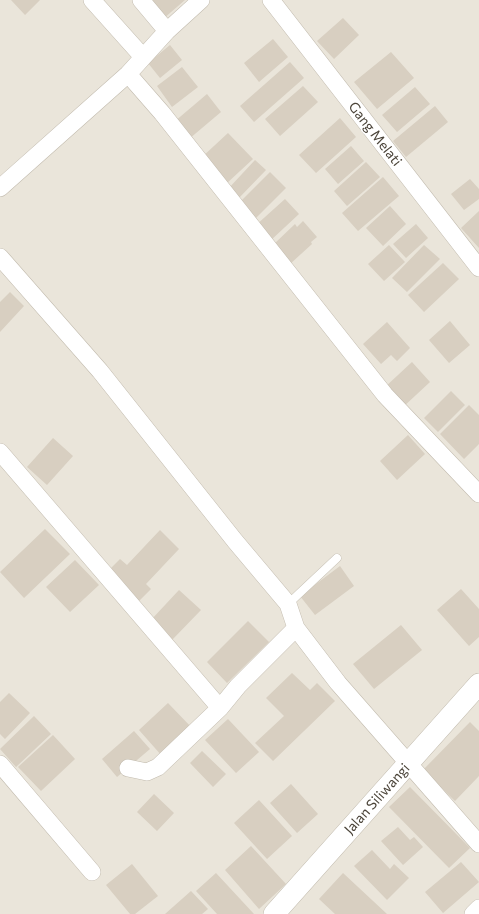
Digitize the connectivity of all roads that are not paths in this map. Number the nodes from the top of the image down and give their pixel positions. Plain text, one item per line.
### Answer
1 (92, 0) edge
2 (141, 0) edge
3 (201, 0) edge
4 (271, 0) edge
5 (167, 31) junction
6 (143, 57) junction
7 (128, 74) junction
8 (0, 188) edge
9 (0, 257) edge
10 (479, 268) edge
11 (0, 452) edge
12 (479, 494) edge
13 (337, 558) dead end
14 (288, 604) junction
15 (296, 628) junction
16 (479, 684) edge
17 (220, 708) junction
18 (409, 763) junction
19 (0, 764) edge
20 (128, 768) dead end
21 (479, 844) edge
22 (92, 872) dead end
23 (479, 908) edge
24 (274, 914) edge
25 (473, 914) edge

1 - 6 street
2 - 5 street
3 - 5 street
4 - 10 street, Gang Melati
5 - 6 street
6 - 7 street
7 - 8 street
7 - 12 street
9 - 14 street
11 - 17 street
13 - 14 lane
14 - 15 street
15 - 17 street
15 - 18 street
16 - 18 street, Jalan Siliwangi
17 - 20 street
18 - 21 street
18 - 24 street, Jalan Siliwangi
19 - 22 street
23 - 25 street

